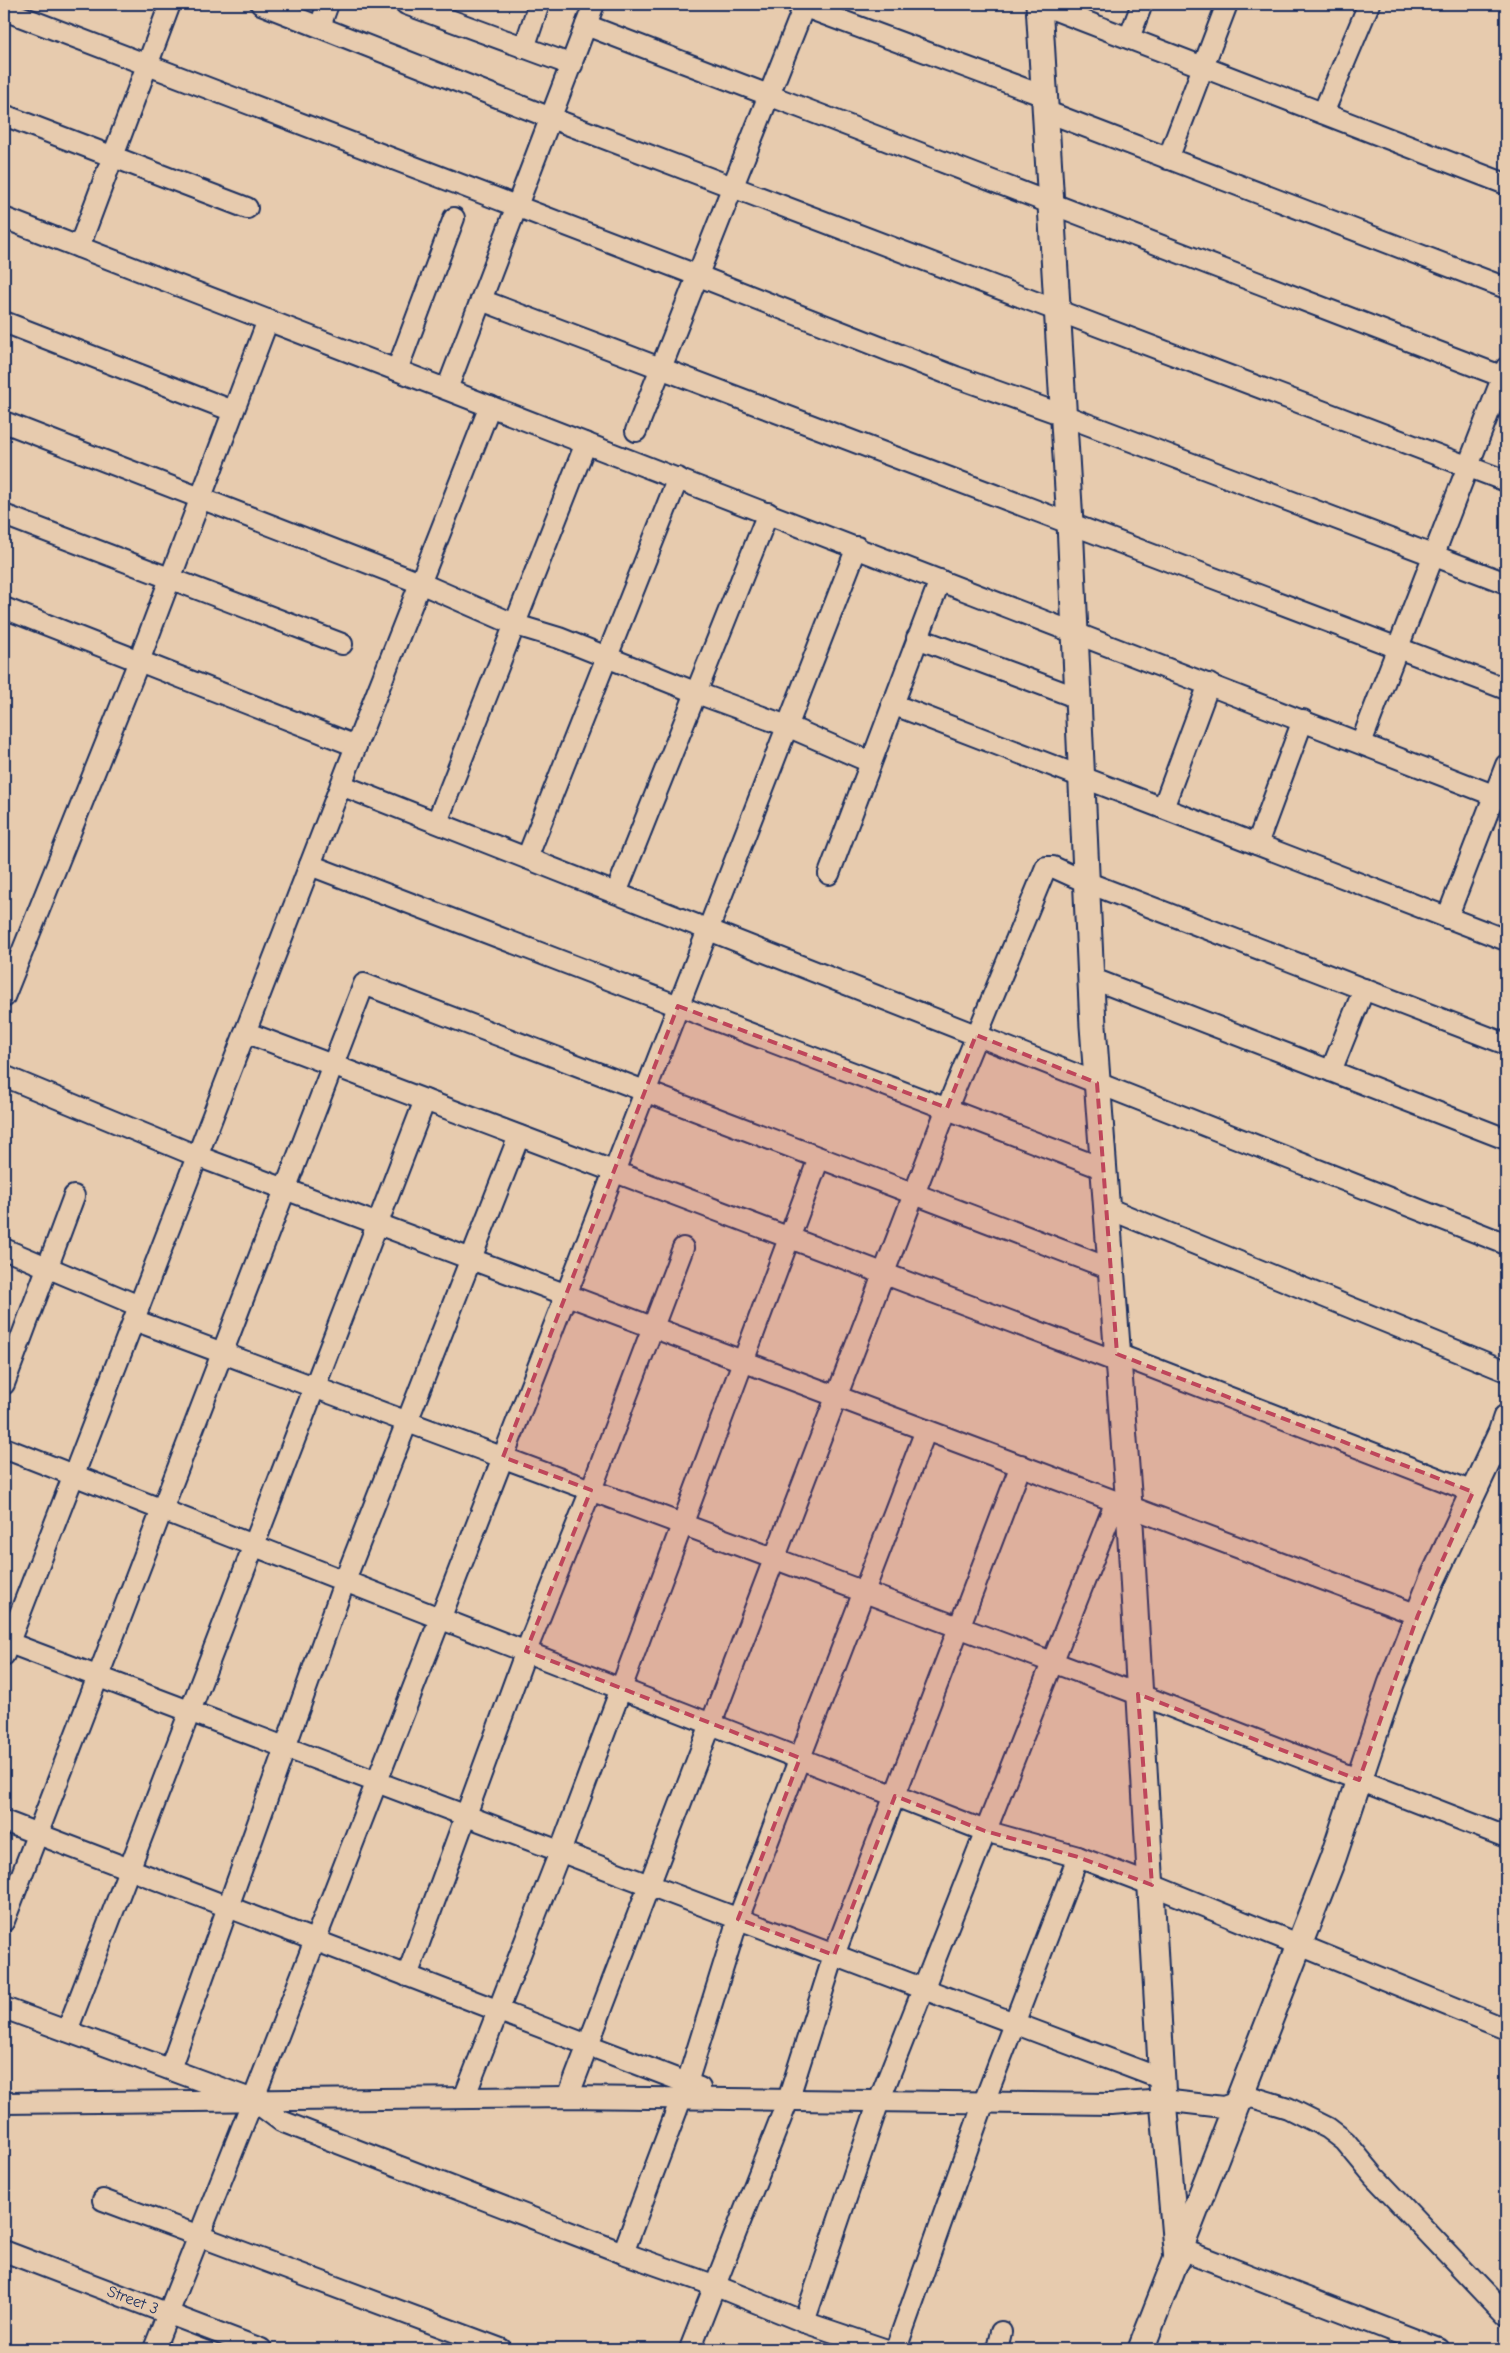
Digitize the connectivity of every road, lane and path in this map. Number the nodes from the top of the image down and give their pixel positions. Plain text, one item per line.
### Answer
1 (170, 4) edge
2 (261, 4) edge
3 (328, 4) edge
4 (406, 4) edge
5 (539, 4) edge
6 (594, 4) edge
7 (1022, 4) edge
8 (1030, 4) edge
9 (1142, 4) edge
10 (1227, 4) edge
11 (1369, 4) edge
12 (802, 5) edge
13 (1047, 5) edge
14 (433, 8) edge
15 (4, 10) edge
16 (586, 25) junction
17 (320, 26) junction
18 (1129, 38) junction
19 (524, 48) junction
20 (147, 65) junction
21 (572, 65) junction
22 (1203, 67) junction
23 (769, 95) junction
24 (1045, 104) junction
25 (1323, 113) junction
26 (4, 115) edge
27 (551, 118) junction
28 (114, 157) junction
29 (1168, 159) junction
30 (1506, 184) edge
31 (734, 187) junction
32 (1050, 203) junction
33 (517, 206) junction
34 (247, 208) dead end
35 (4, 218) edge
36 (454, 218) dead end
37 (79, 247) junction
38 (699, 276) junction
39 (1506, 288) edge
40 (482, 300) junction
41 (1057, 310) junction
42 (268, 320) junction
43 (4, 322) edge
44 (661, 368) junction
45 (397, 370) junction
46 (1505, 374) edge
47 (447, 389) junction
48 (490, 406) junction
49 (233, 411) junction
50 (1063, 415) junction
51 (4, 422) edge
52 (636, 431) dead end
53 (586, 443) junction
54 (1468, 467) junction
55 (678, 478) junction
56 (1506, 482) edge
57 (202, 498) junction
58 (768, 513) junction
59 (4, 515) edge
60 (1070, 523) junction
61 (857, 547) junction
62 (1434, 555) junction
63 (169, 578) junction
64 (940, 580) junction
65 (420, 583) junction
66 (1506, 583) edge
67 (4, 608) edge
68 (516, 624) junction
69 (1075, 632) junction
70 (917, 638) junction
71 (342, 644) dead end
72 (1398, 648) junction
73 (607, 658) junction
74 (139, 661) junction
75 (1209, 684) junction
76 (1506, 689) edge
77 (697, 693) junction
78 (1078, 698) junction
79 (892, 704) junction
80 (1302, 720) junction
81 (787, 726) junction
82 (1361, 743) junction
83 (356, 746) junction
84 (870, 762) junction
85 (1506, 764) edge
86 (1081, 777) junction
87 (341, 785) junction
88 (1500, 798) edge
89 (1163, 808) junction
90 (437, 822) junction
91 (1257, 844) junction
92 (527, 858) junction
93 (310, 865) junction
94 (829, 874) dead end
95 (1086, 882) junction
96 (616, 893) junction
97 (1447, 918) junction
98 (708, 929) junction
99 (1506, 940) edge
100 (1091, 978) junction
101 (1364, 989) junction
102 (4, 997) edge
103 (678, 1006) junction
104 (245, 1032) junction
105 (976, 1035) junction
106 (1506, 1044) edge
107 (333, 1066) junction
108 (1331, 1071) junction
109 (4, 1076) edge
110 (1097, 1083) junction
111 (645, 1091) junction
112 (426, 1100) junction
113 (947, 1108) junction
114 (519, 1136) junction
115 (1506, 1139) edge
116 (197, 1156) junction
117 (819, 1158) junction
118 (1104, 1169) junction
119 (614, 1172) junction
120 (285, 1190) junction
121 (914, 1194) junction
122 (74, 1196) dead end
123 (1107, 1208) junction
124 (378, 1224) junction
125 (789, 1238) junction
126 (1506, 1244) edge
127 (683, 1248) dead end
128 (4, 1249) edge
129 (471, 1259) junction
130 (47, 1267) junction
131 (1111, 1269) junction
132 (883, 1274) junction
133 (566, 1295) junction
134 (136, 1313) junction
135 (653, 1327) junction
136 (222, 1353) junction
137 (1118, 1358) junction
138 (743, 1361) junction
139 (1506, 1371) edge
140 (4, 1384) edge
141 (315, 1387) junction
142 (836, 1395) junction
143 (1506, 1418) edge
144 (406, 1421) junction
145 (926, 1430) junction
146 (4, 1448) edge
147 (503, 1457) junction
148 (1021, 1465) junction
149 (74, 1474) junction
150 (591, 1490) junction
151 (1473, 1492) junction
152 (1122, 1503) junction
153 (162, 1509) junction
154 (683, 1524) junction
155 (254, 1545) junction
156 (774, 1558) junction
157 (345, 1580) junction
158 (864, 1592) junction
159 (1418, 1615) junction
160 (441, 1618) junction
161 (959, 1627) junction
162 (5, 1647) edge
163 (526, 1651) junction
164 (1052, 1662) junction
165 (98, 1677) junction
166 (621, 1688) junction
167 (1138, 1694) junction
168 (190, 1712) junction
169 (712, 1724) junction
170 (284, 1748) junction
171 (800, 1758) junction
172 (1359, 1780) junction
173 (376, 1782) junction
174 (895, 1796) junction
175 (467, 1816) junction
176 (4, 1821) edge
177 (985, 1831) junction
178 (37, 1834) junction
179 (1506, 1837) edge
180 (560, 1852) junction
181 (1078, 1857) junction
182 (129, 1870) junction
183 (1152, 1885) junction
184 (650, 1886) junction
185 (227, 1907) junction
186 (738, 1919) junction
187 (4, 1922) edge
188 (315, 1941) junction
189 (1307, 1948) junction
190 (834, 1955) junction
191 (407, 1976) junction
192 (923, 1989) junction
193 (4, 2008) edge
194 (497, 2012) junction
195 (1015, 2024) junction
196 (1506, 2029) edge
197 (67, 2031) junction
198 (588, 2046) junction
199 (170, 2069) junction
200 (1162, 2089) junction
201 (684, 2090) junction
202 (568, 2097) junction
203 (464, 2098) junction
204 (253, 2100) junction
205 (788, 2100) junction
206 (879, 2101) junction
207 (984, 2102) junction
208 (4, 2103) edge
209 (1237, 2104) junction
210 (103, 2200) dead end
211 (199, 2236) junction
212 (4, 2251) edge
213 (623, 2253) junction
214 (1179, 2254) junction
215 (716, 2286) junction
216 (168, 2314) junction
217 (1506, 2315) edge
218 (804, 2322) junction
219 (154, 2349) edge
220 (261, 2349) edge
221 (501, 2349) edge
222 (690, 2349) edge
223 (884, 2349) edge
224 (896, 2349) edge
225 (1141, 2349) edge
226 (1439, 2349) edge

1 - 20 street
2 - 17 street
3 - 17 street
4 - 14 street
5 - 19 street
6 - 16 street
7 - 8 street
9 - 18 street
10 - 22 street
11 - 25 street
12 - 23 street
12 - 24 street
13 - 18 street
13 - 24 main road
14 - 19 street
15 - 20 street
16 - 21 street
16 - 23 street
17 - 27 street
18 - 22 street
19 - 21 street
20 - 28 street
20 - 33 street
21 - 27 street
22 - 25 street
22 - 29 street
23 - 31 street
23 - 32 street
24 - 29 street
24 - 32 main road
25 - 30 street
26 - 28 street
27 - 31 street
27 - 33 street
28 - 34 street
28 - 37 street
29 - 39 street
31 - 38 street
31 - 41 street
32 - 41 main road
32 - 46 street
33 - 38 street
33 - 40 street
35 - 37 street
36 - 45 street
37 - 42 street
38 - 44 street
38 - 50 street
40 - 44 street
40 - 47 street
41 - 50 main road
41 - 54 street
42 - 45 street
42 - 49 street
43 - 49 street
44 - 52 street
44 - 60 street
45 - 47 street
46 - 54 street
47 - 48 street
48 - 53 street
48 - 65 street
49 - 57 street
50 - 60 main road
50 - 62 street
51 - 57 street
53 - 55 street
53 - 68 street
54 - 56 street
54 - 62 street
55 - 58 street
55 - 73 street
57 - 63 street
57 - 65 street
58 - 61 street
58 - 77 street
59 - 63 street
60 - 69 main road
60 - 72 street
61 - 64 street
61 - 81 street
62 - 66 street
62 - 72 street
63 - 71 street
63 - 74 street
64 - 69 street
64 - 70 street
65 - 68 street
65 - 83 street
67 - 74 street
68 - 73 street
68 - 90 street
69 - 75 street
69 - 78 main road
70 - 78 street
70 - 79 street
72 - 76 street
72 - 82 street
73 - 77 street
73 - 92 street
74 - 83 street
74 - 102 street
75 - 80 street
75 - 89 street
77 - 81 street
77 - 96 street
78 - 86 main road
79 - 84 street
79 - 86 street
80 - 82 street
80 - 91 street
81 - 84 street
81 - 98 street
82 - 88 street
83 - 87 street
84 - 94 street
85 - 88 street
86 - 89 street
86 - 95 main road
87 - 90 street
87 - 93 street
88 - 97 street
89 - 91 street
90 - 92 street
91 - 97 street
92 - 96 street
93 - 103 street
93 - 104 street
95 - 100 main road
95 - 101 street
95 - 105 street
96 - 98 street
97 - 99 street
98 - 103 street
98 - 105 street
100 - 108 street
100 - 110 main road
101 - 106 street
101 - 108 street
103 - 111 street
103 - 113 street
104 - 107 street
104 - 116 street
105 - 110 street
105 - 113 street
107 - 111 street
107 - 112 street
107 - 120 street
108 - 115 street
109 - 116 street
110 - 118 main road
110 - 126 street
111 - 117 street
111 - 119 street
112 - 114 street
112 - 124 street
113 - 118 street
113 - 121 street
114 - 119 street
114 - 129 street
116 - 120 street
116 - 134 street
117 - 121 street
117 - 125 street
118 - 123 main road
119 - 125 street
119 - 133 street
120 - 124 street
120 - 136 street
121 - 131 street
121 - 132 street
122 - 130 street
123 - 131 main road
123 - 139 street
124 - 129 street
124 - 141 street
125 - 132 street
125 - 138 street
127 - 135 street
128 - 130 street
129 - 133 street
129 - 144 street
130 - 134 street
130 - 140 street
131 - 137 main road
132 - 137 street
132 - 142 street
133 - 135 street
133 - 147 street
134 - 136 street
134 - 149 street
135 - 138 street
135 - 150 street
136 - 141 street
136 - 153 street
137 - 151 street
137 - 152 main road
138 - 142 street
138 - 154 street
141 - 144 street
141 - 155 street
142 - 145 street
142 - 156 street
143 - 151 main road
144 - 147 street
144 - 157 street
145 - 148 street
145 - 158 street
146 - 149 street
147 - 150 street
147 - 160 street
148 - 152 street
148 - 161 street
149 - 153 street
149 - 162 street
150 - 154 street
150 - 163 street
151 - 159 main road
152 - 159 street
152 - 164 street
152 - 167 main road
153 - 155 street
153 - 165 street
154 - 156 street
154 - 166 street
155 - 157 street
155 - 168 street
156 - 158 street
156 - 169 street
157 - 160 street
157 - 170 street
158 - 161 street
158 - 171 street
159 - 172 main road
160 - 163 street
160 - 173 street
161 - 164 street
161 - 174 street
162 - 165 street
163 - 166 street
163 - 175 street
164 - 167 street
164 - 177 street
165 - 168 street
165 - 178 street
166 - 169 street
166 - 180 street
167 - 172 street
167 - 183 main road
168 - 170 street
168 - 182 street
169 - 171 street
169 - 184 street
170 - 173 street
170 - 185 street
171 - 174 street
171 - 186 street
172 - 179 street
172 - 189 main road
173 - 175 street
173 - 188 street
174 - 177 street
174 - 190 street
175 - 180 street
175 - 191 street
176 - 178 street
177 - 181 street
177 - 192 street
178 - 182 street
178 - 187 street
180 - 184 street
180 - 194 street
181 - 183 street
181 - 195 street
182 - 185 street
182 - 197 street
183 - 189 street
183 - 200 main road
184 - 186 street
184 - 198 street
185 - 188 street
185 - 199 street
186 - 190 street
186 - 201 street
188 - 191 street
188 - 204 street
189 - 196 street
189 - 209 main road
190 - 192 street
190 - 205 street
191 - 194 street
192 - 195 street
192 - 206 street
193 - 197 street
194 - 198 street
194 - 203 street
195 - 200 street
195 - 207 street
197 - 199 street
198 - 201 street
198 - 202 street
199 - 204 street
200 - 207 street
200 - 209 street
200 - 214 main road
201 - 202 street
201 - 205 street
201 - 213 street
202 - 203 street
203 - 204 street
204 - 208 street
204 - 211 street
204 - 213 street
205 - 206 street
205 - 215 street
206 - 207 street
206 - 218 street
207 - 224 street
209 - 214 main road
209 - 217 street
210 - 211 street
211 - 216 street
211 - 221 street
212 - 216 street, Street 3
213 - 215 street
214 - 225 main road
214 - 226 street
215 - 218 street
215 - 222 street
216 - 219 street
216 - 220 street, Street 3
218 - 223 street

